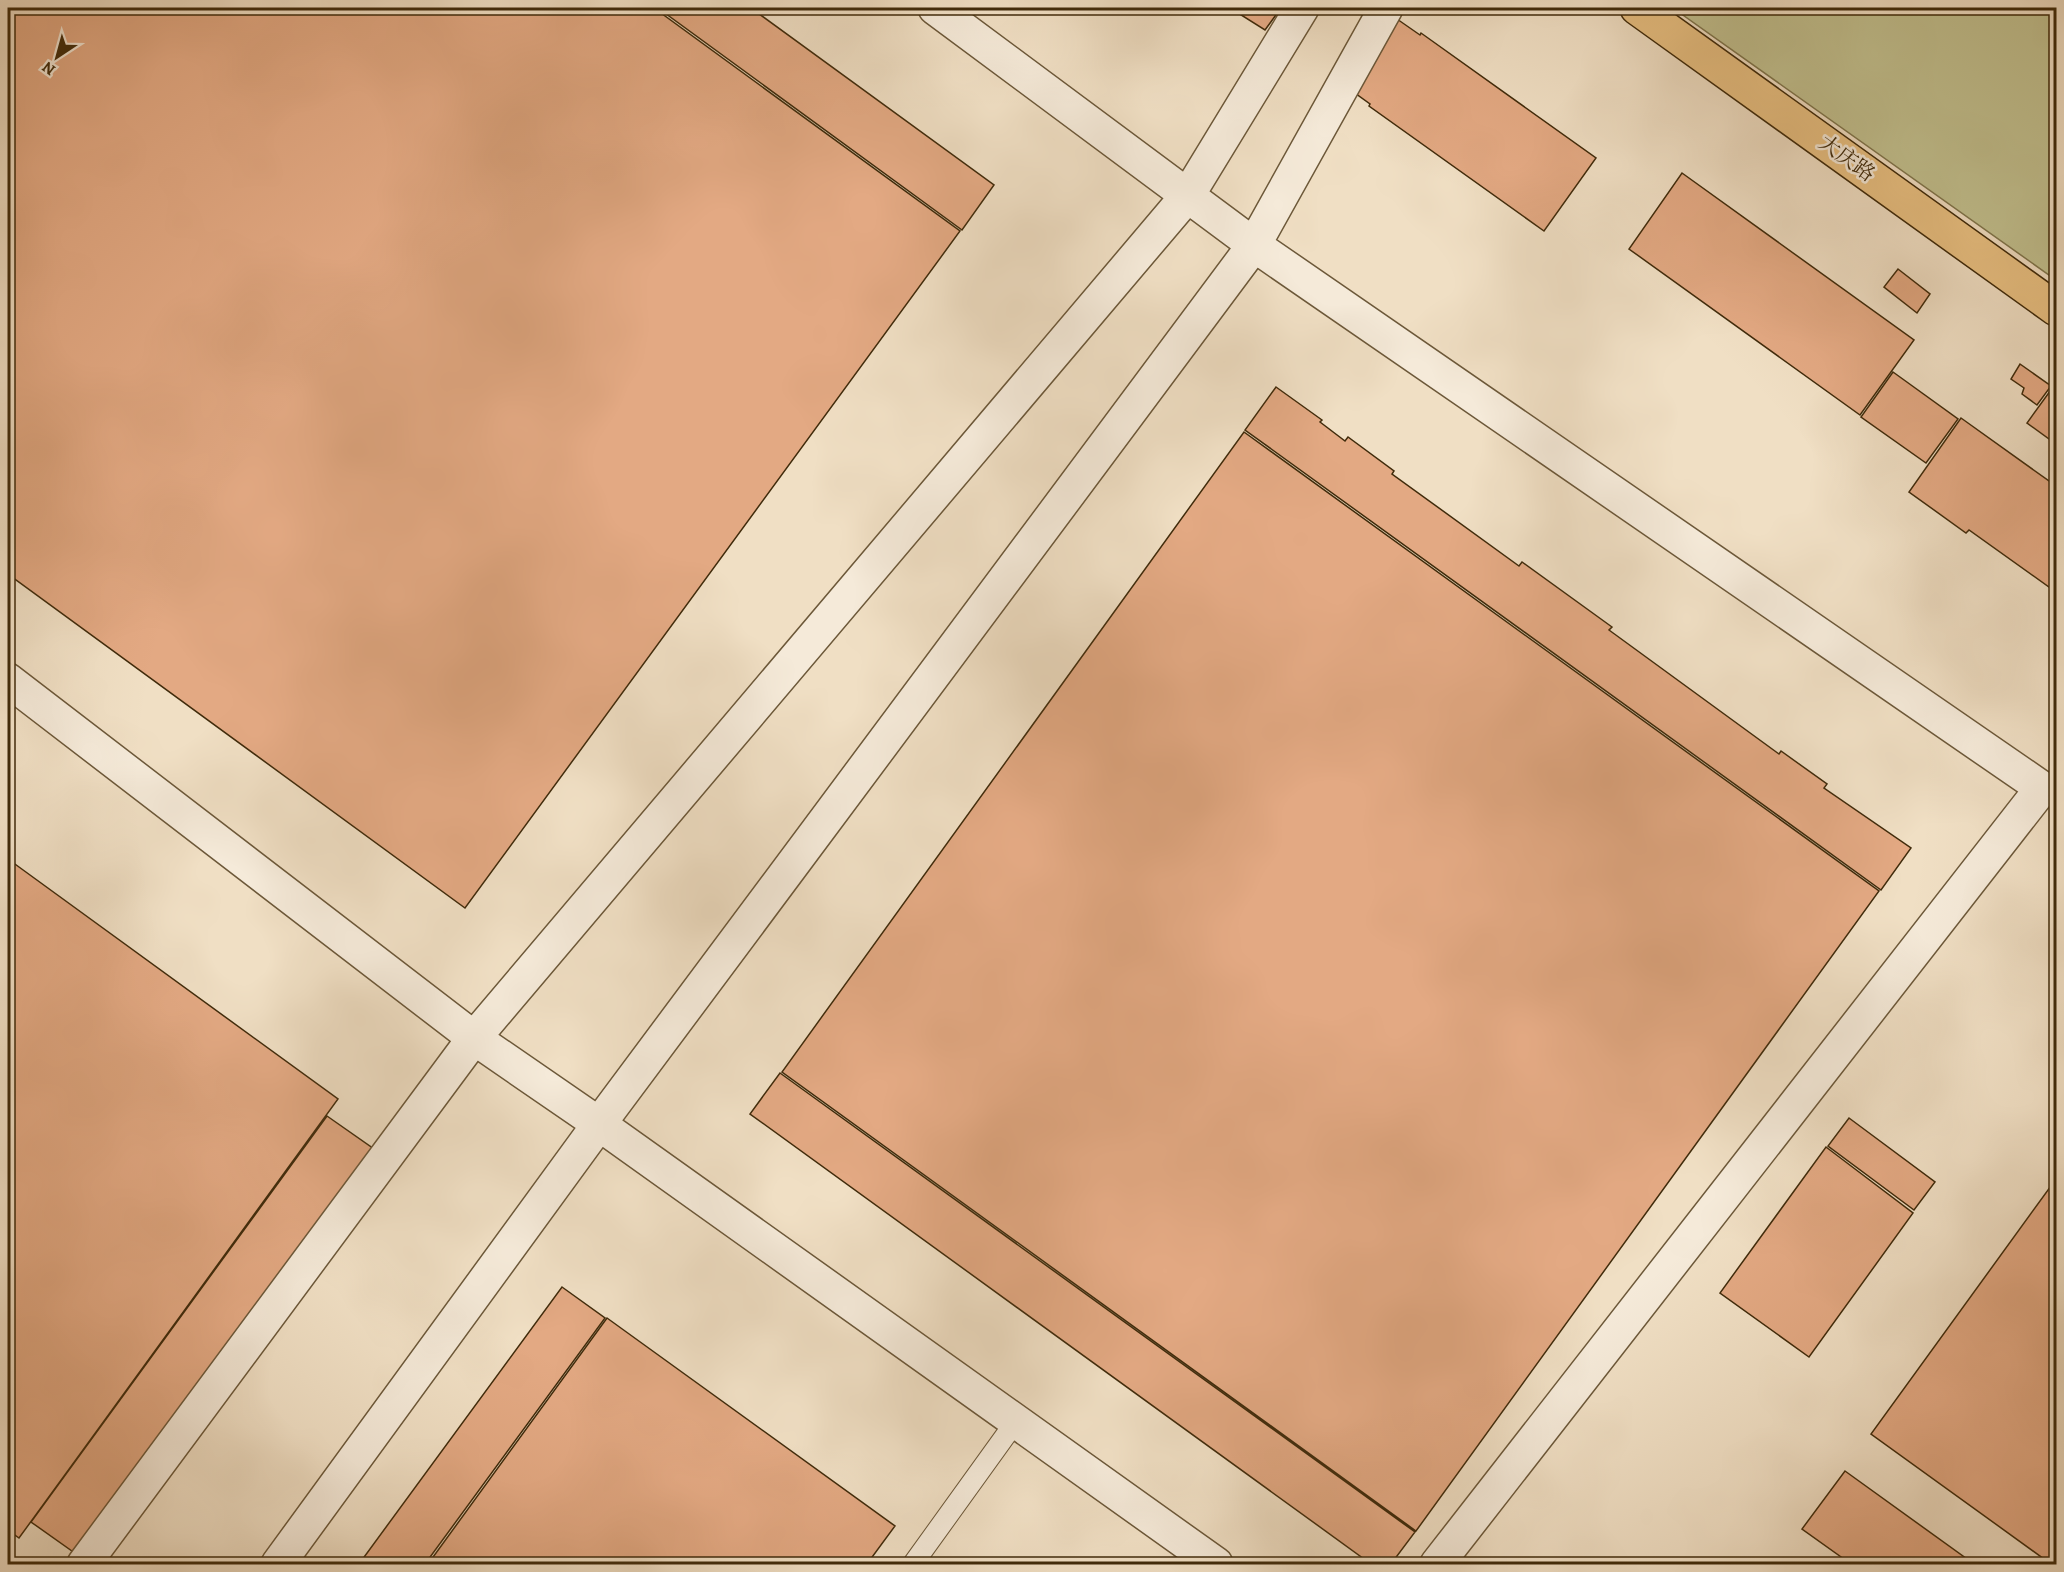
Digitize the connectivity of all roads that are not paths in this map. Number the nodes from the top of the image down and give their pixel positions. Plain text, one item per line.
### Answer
1 (935, 8) edge
2 (1302, 8) edge
3 (1386, 8) edge
4 (1637, 8) edge
5 (1188, 195) junction
6 (1254, 245) junction
7 (2056, 309) edge
8 (8, 680) edge
9 (474, 1038) junction
10 (599, 1124) junction
11 (1016, 1421) junction
12 (84, 1564) edge
13 (278, 1564) edge
14 (913, 1564) edge
15 (1216, 1564) edge
16 (1437, 1564) edge

1 - 5 street
2 - 5 street
3 - 6 street
4 - 7 main road, 大庆路
5 - 6 street
5 - 9 street
6 - 10 street
6 - 16 street
8 - 9 street
9 - 10 street
9 - 12 street
10 - 11 street
10 - 13 street
11 - 14 lane
11 - 15 street

